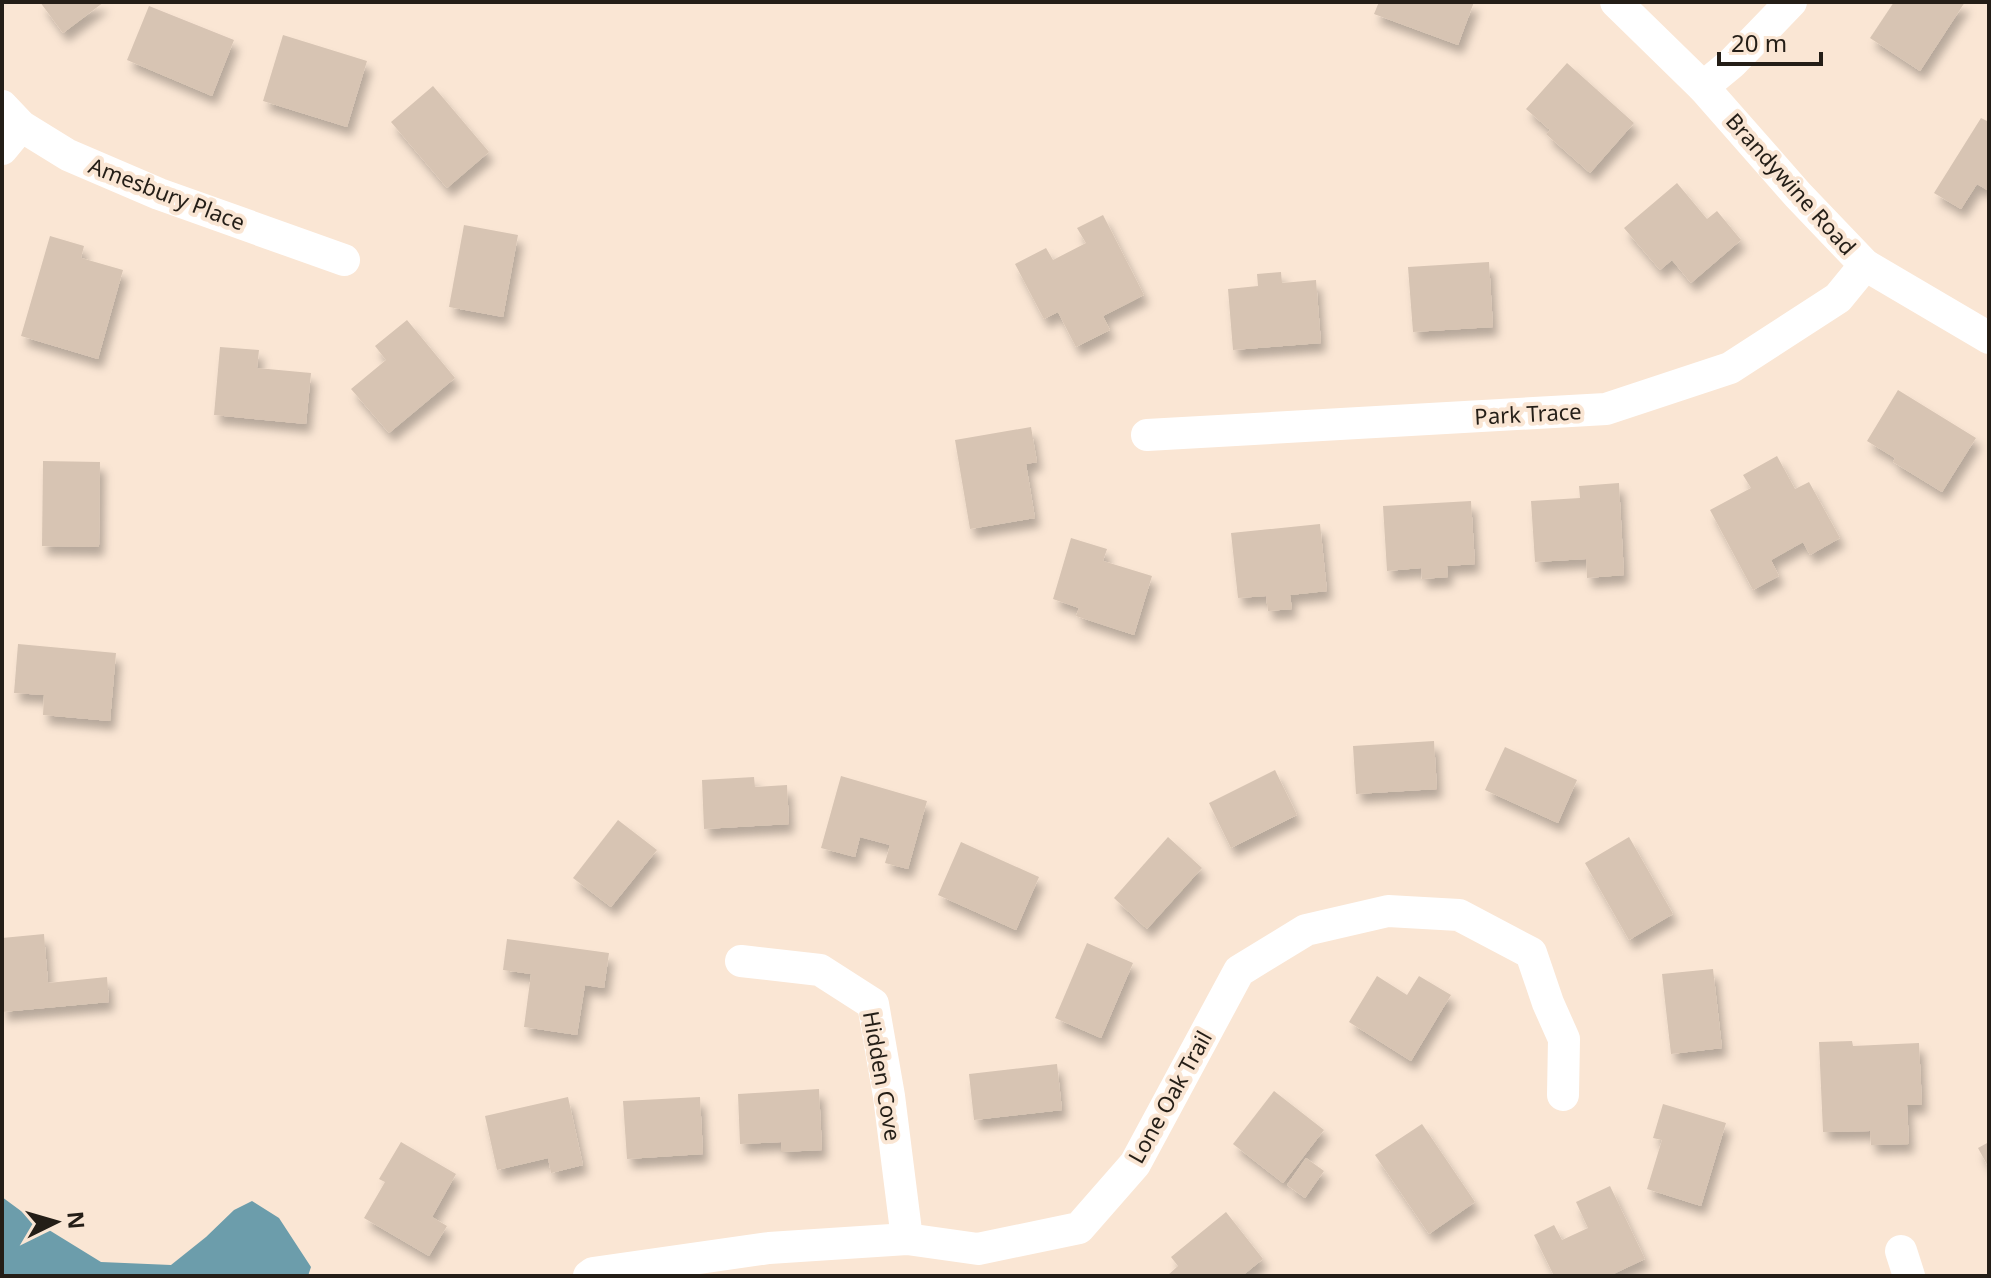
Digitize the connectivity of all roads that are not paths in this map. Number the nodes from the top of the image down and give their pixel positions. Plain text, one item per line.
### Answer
1 (1616, 2) edge
2 (1791, 2) edge
3 (1703, 87) junction
4 (8, 127) edge
5 (344, 260) dead end
6 (1865, 265) junction
7 (1989, 338) edge
8 (1147, 435) dead end
9 (741, 961) dead end
10 (1563, 1095) dead end
11 (907, 1239) junction
12 (589, 1276) edge

1 - 3 street, Brandywine Road
2 - 3 street
3 - 6 street, Brandywine Road
4 - 5 street, Amesbury Place
6 - 7 street, Brandywine Road
6 - 8 street, Park Trace
9 - 11 street, Hidden Cove
10 - 11 street, Lone Oak Trail
11 - 12 street, Lone Oak Trail

